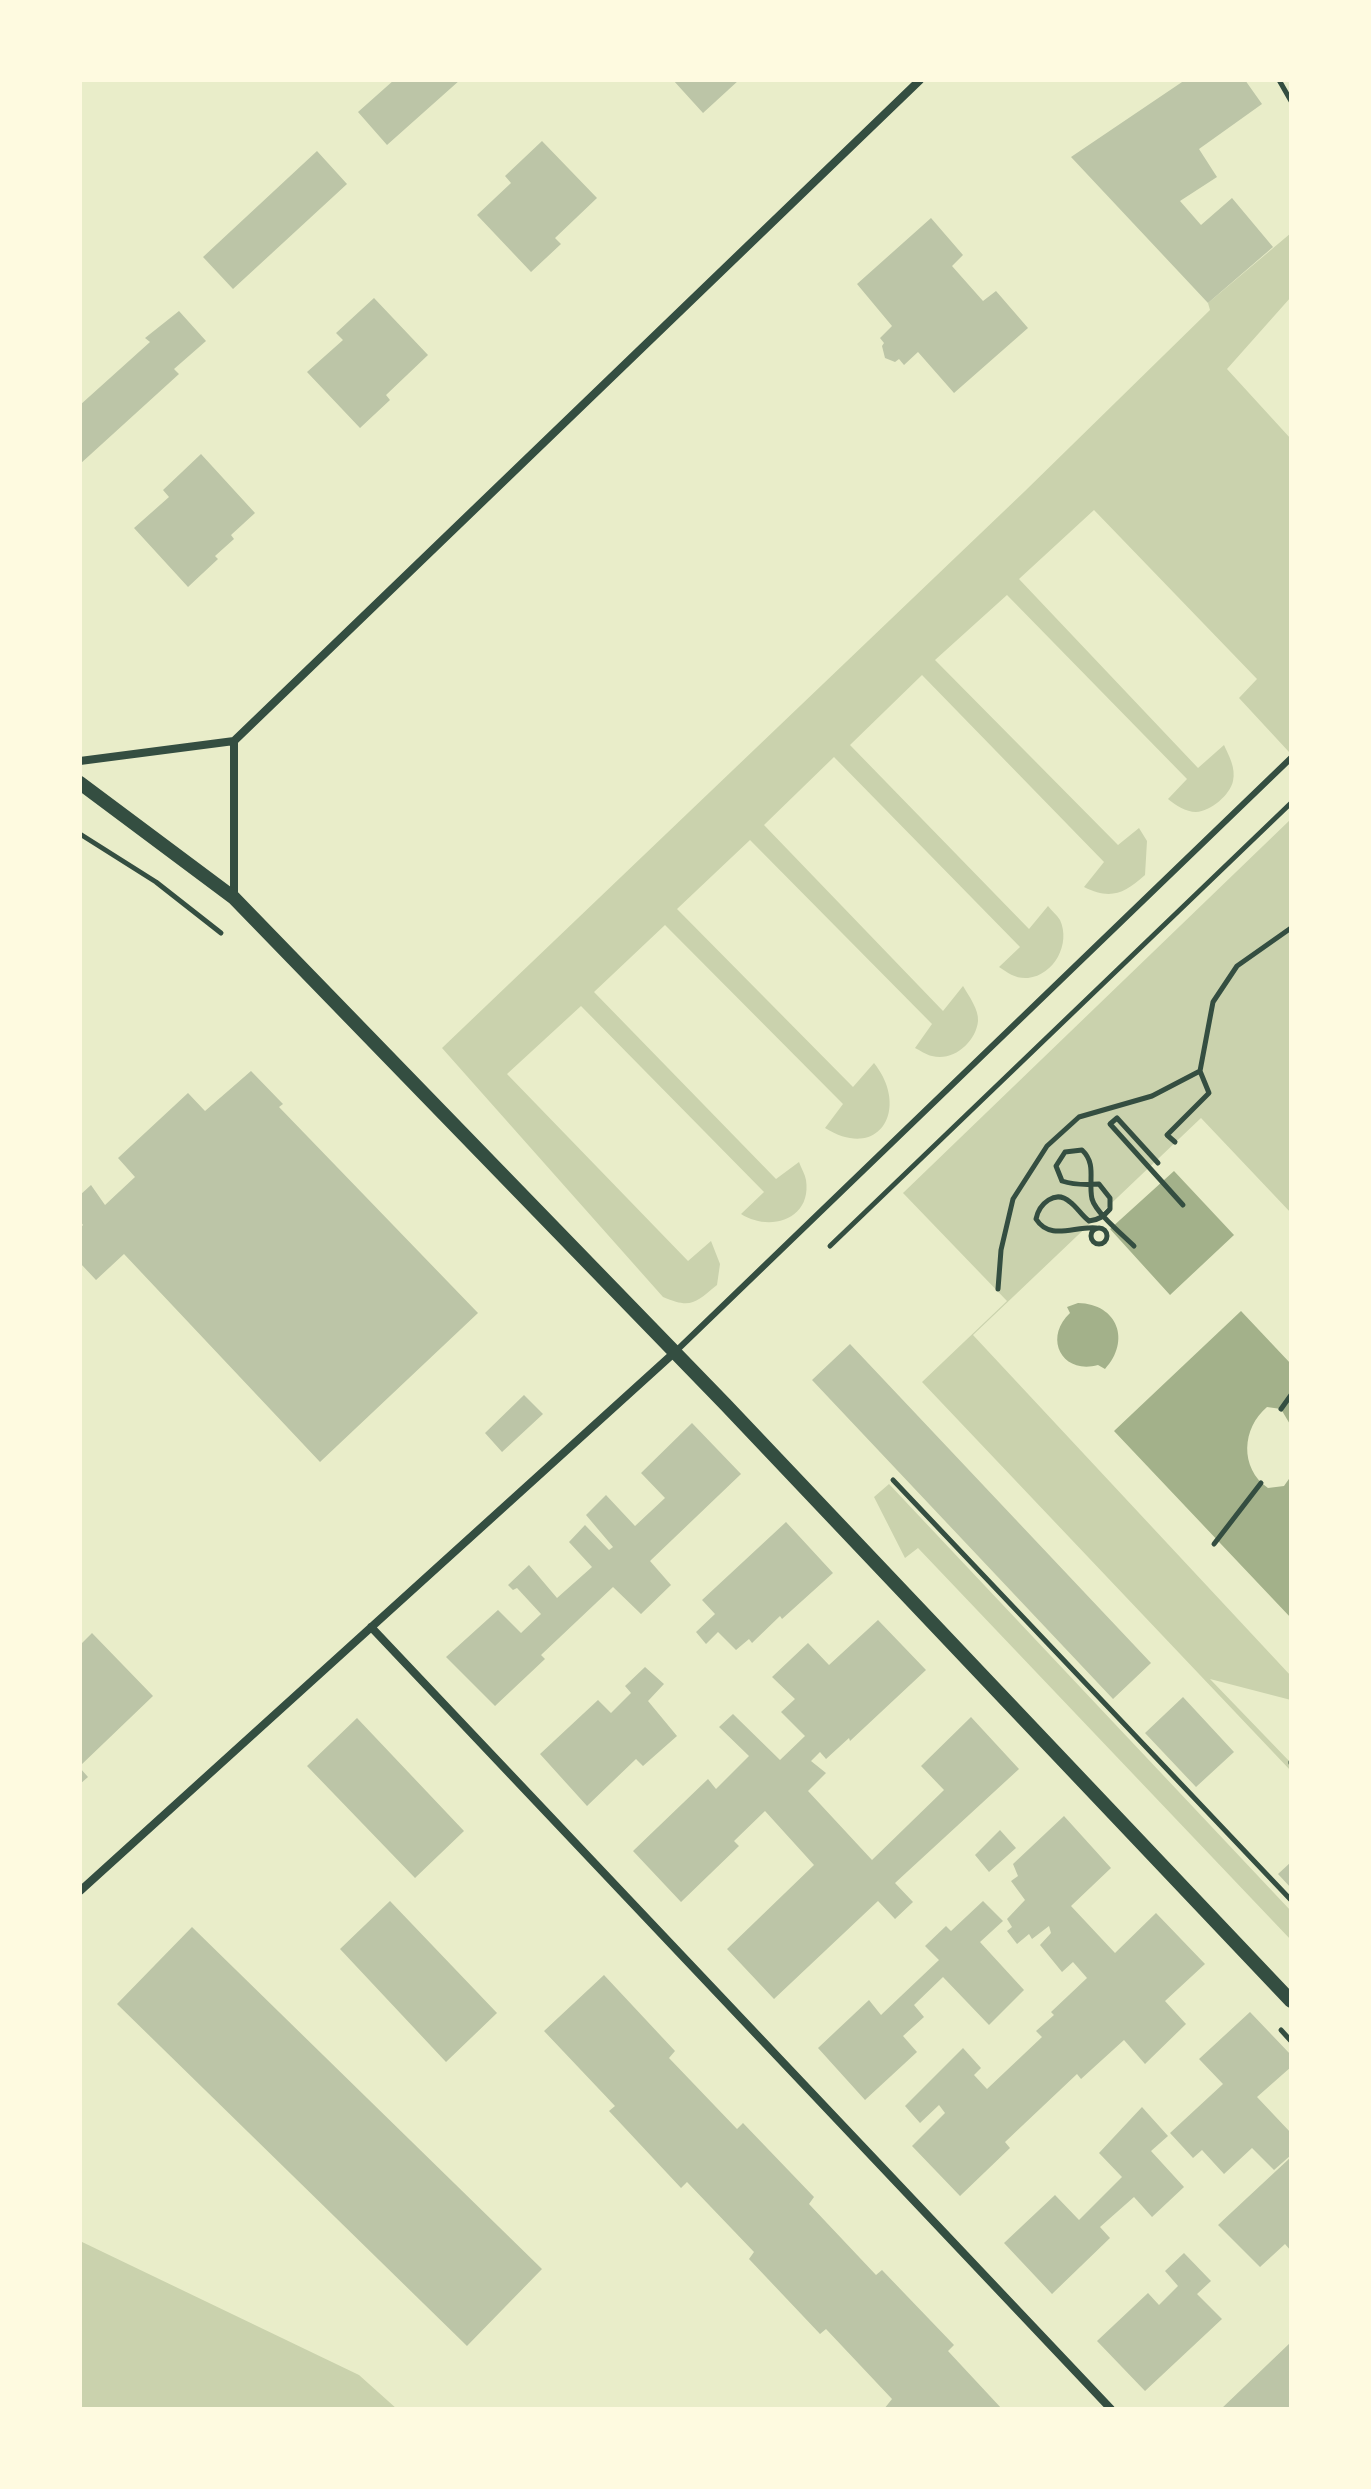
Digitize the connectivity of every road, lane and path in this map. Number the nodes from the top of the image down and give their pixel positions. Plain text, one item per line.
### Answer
1 (920, 80) edge
2 (1279, 80) edge
3 (1291, 101) edge
4 (234, 741) junction
5 (1291, 758) edge
6 (80, 761) edge
7 (80, 783) edge
8 (1291, 803) edge
9 (80, 834) edge
10 (132, 866) dead end
11 (234, 898) junction
12 (1291, 928) edge
13 (1200, 1071) junction
14 (1175, 1142) dead end
15 (1158, 1163) dead end
16 (1183, 1205) dead end
17 (1096, 1228) dead end
18 (830, 1246) dead end
19 (1134, 1246) dead end
20 (998, 1289) dead end
21 (675, 1352) junction
22 (1291, 1395) edge
23 (1281, 1409) dead end
24 (893, 1480) dead end
25 (1261, 1483) dead end
26 (1214, 1544) dead end
27 (371, 1627) junction
28 (80, 1891) edge
29 (1291, 1900) edge
30 (1291, 2001) edge
31 (1111, 2409) edge

1 - 4 street
2 - 3 path
4 - 6 street
4 - 11 street
5 - 21 lane
7 - 11 street
8 - 18 path
9 - 10 path
11 - 21 street
12 - 13 path
13 - 14 path
13 - 20 path
15 - 16 path
17 - 19 path
21 - 27 street
21 - 30 street
22 - 23 path
24 - 29 path
25 - 26 path
27 - 28 street
27 - 31 street

